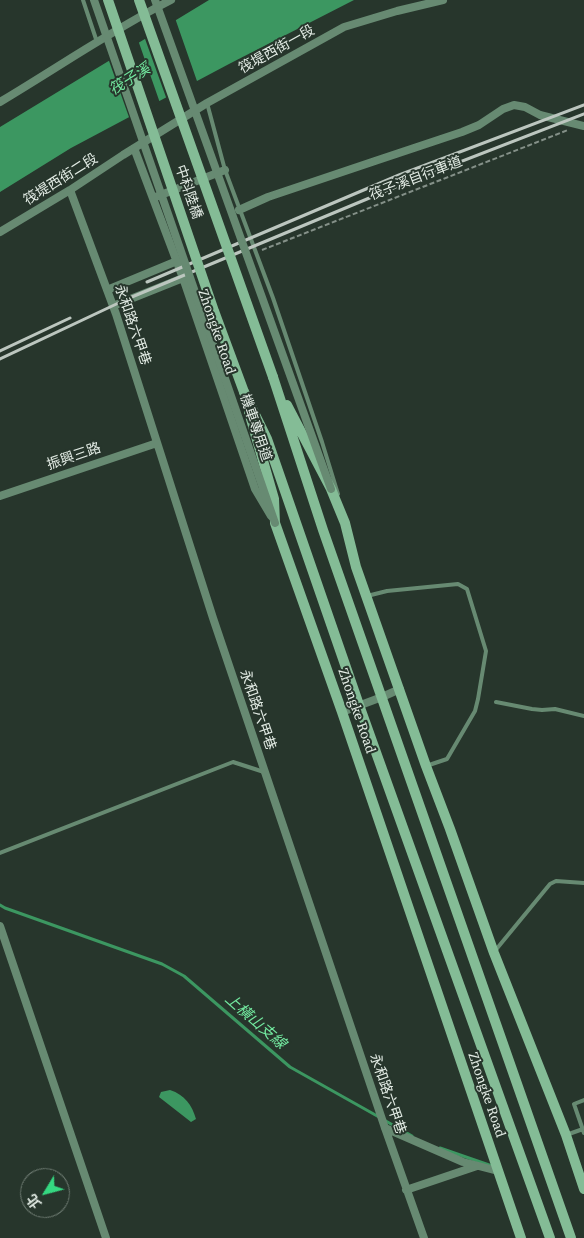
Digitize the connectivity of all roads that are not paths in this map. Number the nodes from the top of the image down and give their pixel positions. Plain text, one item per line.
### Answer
1 (83, 0) edge
2 (94, 0) edge
3 (108, 0) edge
4 (139, 0) edge
5 (155, 0) edge
6 (169, 0) edge
7 (443, 0) edge
8 (97, 42) junction
9 (0, 102) edge
10 (207, 103) junction
11 (582, 126) edge
12 (134, 148) junction
13 (225, 170) junction
14 (70, 190) junction
15 (153, 198) junction
16 (239, 210) junction
17 (0, 232) edge
18 (177, 262) junction
19 (183, 278) junction
20 (107, 290) junction
21 (113, 306) junction
22 (273, 377) junction
23 (244, 392) junction
24 (157, 443) junction
25 (331, 489) junction
26 (0, 496) edge
27 (275, 523) junction
28 (345, 523) junction
29 (367, 596) junction
30 (400, 689) junction
31 (382, 697) junction
32 (496, 702) dead end
33 (359, 705) junction
34 (342, 712) junction
35 (584, 716) edge
36 (426, 766) junction
37 (266, 773) junction
38 (0, 853) edge
39 (584, 883) edge
40 (0, 926) edge
41 (494, 953) junction
42 (584, 1100) edge
43 (385, 1128) junction
44 (583, 1131) edge
45 (566, 1135) junction
46 (477, 1166) junction
47 (498, 1171) junction
48 (584, 1189) edge
49 (406, 1190) junction
50 (106, 1238) edge
51 (424, 1238) edge
52 (521, 1238) edge
53 (550, 1238) edge
54 (572, 1238) edge

1 - 8 lane
2 - 27 street, 機車專用道, bridge
3 - 23 street, 中科陸橋, bridge
4 - 22 street, 中科陸橋, bridge
5 - 25 street, bridge
6 - 8 street
7 - 10 street, 筏堤西街一段
8 - 9 street
10 - 12 street, 筏堤西街一段
10 - 13 lane
11 - 16 street
12 - 14 street, 筏堤西街二段
12 - 15 street, Zhongke Road
13 - 15 street
13 - 16 lane
14 - 17 street, 筏堤西街二段
14 - 20 street, 永和路六甲巷
15 - 18 street, Zhongke Road
16 - 28 lane
18 - 19 street, Zhongke Road
18 - 20 street
19 - 21 street
19 - 27 street, Zhongke Road
20 - 21 street, 永和路六甲巷
21 - 24 street, 永和路六甲巷
22 - 25 street
22 - 31 street
23 - 27 street
23 - 33 street, Zhongke Road
24 - 26 street, 振興三路
24 - 37 street, 永和路六甲巷
25 - 28 street
27 - 34 street, Zhongke Road
28 - 29 street
29 - 30 street
29 - 36 lane
30 - 31 street
30 - 36 street
31 - 33 street
31 - 54 street
32 - 35 lane
33 - 34 street
33 - 53 street, Zhongke Road
34 - 47 street, Zhongke Road
36 - 41 street
37 - 38 lane
37 - 43 street, 永和路六甲巷
39 - 41 lane
40 - 50 street
41 - 45 street
42 - 44 lane
43 - 46 street
43 - 49 street, 永和路六甲巷
44 - 45 lane
45 - 48 street
46 - 47 street
46 - 49 street
47 - 52 street, Zhongke Road
49 - 51 street, 永和路六甲巷

